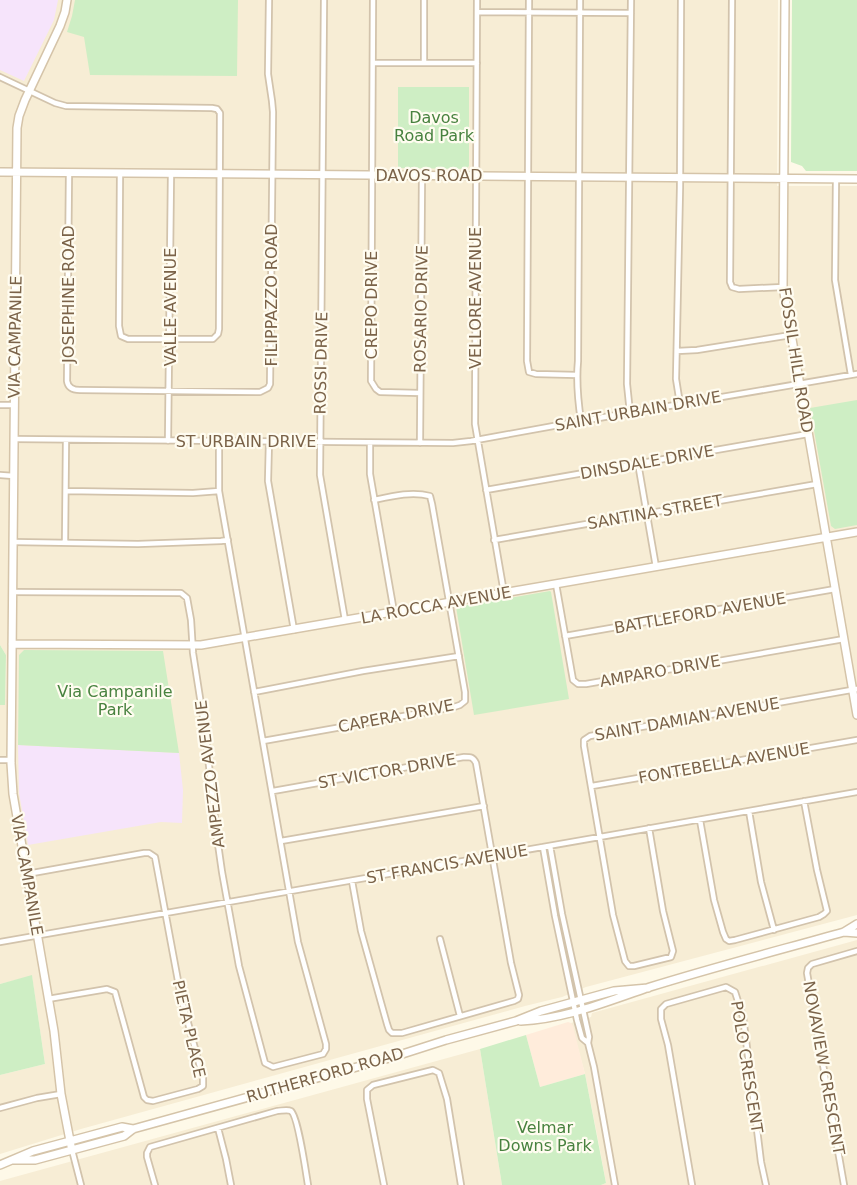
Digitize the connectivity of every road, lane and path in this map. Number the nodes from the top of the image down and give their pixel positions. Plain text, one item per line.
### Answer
1 (67, 0) edge
2 (269, 0) edge
3 (324, 0) edge
4 (374, 0) edge
5 (424, 0) edge
6 (477, 0) edge
7 (530, 0) edge
8 (580, 0) edge
9 (631, 0) edge
10 (681, 0) edge
11 (732, 0) edge
12 (785, 0) edge
13 (477, 12) junction
14 (529, 12) junction
15 (580, 12) junction
16 (631, 13) junction
17 (373, 63) junction
18 (424, 63) junction
19 (477, 63) junction
20 (0, 78) edge
21 (30, 91) junction
22 (0, 172) edge
23 (16, 172) junction
24 (69, 172) junction
25 (120, 173) junction
26 (171, 173) junction
27 (220, 174) junction
28 (272, 174) junction
29 (323, 174) junction
30 (372, 175) junction
31 (422, 175) junction
32 (476, 176) junction
33 (528, 176) junction
34 (579, 177) junction
35 (629, 177) junction
36 (680, 177) junction
37 (730, 178) junction
38 (784, 178) junction
39 (836, 179) junction
40 (857, 179) edge
41 (783, 287) junction
42 (791, 335) junction
43 (170, 340) junction
44 (677, 351) junction
45 (854, 374) edge
46 (577, 375) junction
47 (799, 384) junction
48 (169, 391) junction
49 (420, 393) junction
50 (680, 404) junction
51 (0, 405) edge
52 (15, 405) junction
53 (630, 413) junction
54 (581, 421) junction
55 (808, 434) junction
56 (14, 439) junction
57 (66, 440) junction
58 (219, 440) junction
59 (477, 440) junction
60 (168, 441) junction
61 (269, 441) junction
62 (320, 442) junction
63 (370, 442) junction
64 (420, 443) junction
65 (638, 463) junction
66 (0, 475) edge
67 (14, 476) junction
68 (817, 484) junction
69 (486, 490) junction
70 (66, 491) junction
71 (219, 491) junction
72 (374, 500) junction
73 (646, 513) junction
74 (857, 532) edge
75 (826, 537) junction
76 (228, 540) junction
77 (494, 540) junction
78 (13, 542) junction
79 (65, 543) junction
80 (656, 567) junction
81 (556, 584) junction
82 (835, 589) junction
83 (13, 592) junction
84 (504, 593) junction
85 (450, 602) junction
86 (394, 612) junction
87 (345, 621) junction
88 (294, 630) junction
89 (566, 636) junction
90 (246, 638) junction
91 (844, 639) junction
92 (12, 644) junction
93 (192, 646) junction
94 (459, 656) junction
95 (855, 690) edge
96 (254, 692) junction
97 (857, 716) edge
98 (857, 740) edge
99 (263, 741) junction
100 (0, 760) edge
101 (11, 760) junction
102 (591, 786) junction
103 (273, 791) junction
104 (857, 792) edge
105 (804, 801) junction
106 (484, 806) junction
107 (749, 811) junction
108 (700, 820) junction
109 (649, 828) junction
110 (601, 837) junction
111 (281, 841) junction
112 (550, 846) junction
113 (543, 847) junction
114 (492, 856) junction
115 (27, 874) junction
116 (352, 881) junction
117 (289, 891) junction
118 (228, 902) junction
119 (165, 913) junction
120 (857, 924) edge
121 (774, 930) junction
122 (844, 932) junction
123 (857, 933) edge
124 (37, 935) junction
125 (440, 939) dead end
126 (0, 942) edge
127 (857, 951) edge
128 (648, 988) junction
129 (48, 999) junction
130 (578, 1001) junction
131 (579, 1010) junction
132 (460, 1016) junction
133 (516, 1021) junction
134 (61, 1094) junction
135 (0, 1108) edge
136 (218, 1128) junction
137 (71, 1146) junction
138 (0, 1165) edge
139 (81, 1185) edge
140 (155, 1185) edge
141 (231, 1185) edge
142 (308, 1185) edge
143 (384, 1185) edge
144 (461, 1185) edge
145 (615, 1185) edge
146 (692, 1185) edge
147 (766, 1185) edge
148 (844, 1185) edge

1 - 21 street, VIA CAMPANILE
2 - 28 street
3 - 29 street, ROSSI DRIVE
4 - 17 street, CREPO DRIVE
5 - 18 street
6 - 13 street, VELLORE AVENUE
7 - 14 street
8 - 15 street
9 - 16 street
10 - 36 street
11 - 37 street
12 - 38 street, FOSSIL HILL ROAD
13 - 14 street
13 - 19 street, VELLORE AVENUE
14 - 15 street
14 - 33 street
15 - 16 street
15 - 34 street
16 - 35 street
17 - 18 street
17 - 30 street, CREPO DRIVE
18 - 19 street
19 - 32 street, VELLORE AVENUE
20 - 21 street
21 - 23 street, VIA CAMPANILE
21 - 27 street
22 - 23 street, DAVOS ROAD
23 - 24 street, DAVOS ROAD
23 - 52 street, VIA CAMPANILE
24 - 25 street, DAVOS ROAD
24 - 48 street, JOSEPHINE ROAD
25 - 26 street, DAVOS ROAD
25 - 43 street
26 - 27 street, DAVOS ROAD
26 - 43 street, VALLE AVENUE
27 - 28 street, DAVOS ROAD
27 - 43 street
28 - 29 street, DAVOS ROAD
28 - 48 street, FILIPPAZZO ROAD
29 - 30 street, DAVOS ROAD
29 - 62 street, ROSSI DRIVE
30 - 31 street, DAVOS ROAD
30 - 49 street, CREPO DRIVE
31 - 32 street, DAVOS ROAD
31 - 49 street, ROSARIO DRIVE
32 - 33 street, DAVOS ROAD
32 - 59 street, VELLORE AVENUE
33 - 34 street, DAVOS ROAD
33 - 46 street
34 - 35 street, DAVOS ROAD
34 - 46 street
35 - 36 street, DAVOS ROAD
35 - 53 street
36 - 37 street, DAVOS ROAD
36 - 44 street
37 - 38 street, DAVOS ROAD
37 - 41 street
38 - 39 street, DAVOS ROAD
38 - 41 street, FOSSIL HILL ROAD
39 - 40 street, DAVOS ROAD
39 - 45 street
41 - 42 street, FOSSIL HILL ROAD
42 - 44 street
42 - 47 street, FOSSIL HILL ROAD
43 - 48 street, VALLE AVENUE
44 - 50 street
45 - 47 street, SAINT URBAIN DRIVE
46 - 54 street
47 - 50 street, SAINT URBAIN DRIVE
47 - 55 street, FOSSIL HILL ROAD
48 - 60 street, VALLE AVENUE
49 - 64 street, ROSARIO DRIVE
50 - 53 street, SAINT URBAIN DRIVE
51 - 52 street
52 - 56 street, VIA CAMPANILE
53 - 54 street, SAINT URBAIN DRIVE
54 - 59 street, SAINT URBAIN DRIVE
55 - 65 street, DINSDALE DRIVE
55 - 68 street, FOSSIL HILL ROAD
56 - 57 street, ST URBAIN DRIVE
56 - 67 street, VIA CAMPANILE
57 - 60 street, ST URBAIN DRIVE
57 - 70 street
58 - 60 street, ST URBAIN DRIVE
58 - 61 street, ST URBAIN DRIVE
58 - 71 street
59 - 64 street, ST URBAIN DRIVE
59 - 69 street, VELLORE AVENUE
61 - 62 street, ST URBAIN DRIVE
61 - 88 street
62 - 63 street, ST URBAIN DRIVE
62 - 87 street, ROSSI DRIVE
63 - 64 street, ST URBAIN DRIVE
63 - 72 street
65 - 69 street, DINSDALE DRIVE
65 - 73 street
66 - 67 street
67 - 78 street, VIA CAMPANILE
68 - 73 street, SANTINA STREET
68 - 75 street, FOSSIL HILL ROAD
69 - 77 street, VELLORE AVENUE
70 - 71 street
70 - 79 street
71 - 76 street
72 - 85 street, CAPERA DRIVE
72 - 86 street
73 - 77 street, SANTINA STREET
73 - 80 street
74 - 75 street, LA ROCCA AVENUE
75 - 80 street, LA ROCCA AVENUE
75 - 82 street, FOSSIL HILL ROAD
76 - 79 street
76 - 90 street
77 - 84 street, VELLORE AVENUE
78 - 79 street
78 - 83 street, VIA CAMPANILE
80 - 81 street, LA ROCCA AVENUE
81 - 84 street, LA ROCCA AVENUE
81 - 89 street, AMPARO DRIVE
82 - 89 street, BATTLEFORD AVENUE
82 - 91 street, FOSSIL HILL ROAD
83 - 92 street, VIA CAMPANILE
83 - 93 street, AMPEZZO AVENUE
84 - 85 street, LA ROCCA AVENUE
85 - 86 street, LA ROCCA AVENUE
85 - 94 street, CAPERA DRIVE
86 - 87 street, LA ROCCA AVENUE
87 - 88 street, LA ROCCA AVENUE
88 - 90 street, LA ROCCA AVENUE
89 - 91 street, AMPARO DRIVE
90 - 93 street, LA ROCCA AVENUE
90 - 96 street
91 - 95 street, FOSSIL HILL ROAD
92 - 93 street, LA ROCCA AVENUE
92 - 101 street, VIA CAMPANILE
93 - 118 street, AMPEZZO AVENUE
94 - 96 street
94 - 99 street, CAPERA DRIVE
95 - 97 street, FOSSIL HILL ROAD
95 - 102 street, SAINT DAMIAN AVENUE
96 - 99 street
98 - 102 street, FONTEBELLA AVENUE
99 - 103 street
100 - 101 street
101 - 115 street, VIA CAMPANILE
102 - 110 street, SAINT DAMIAN AVENUE
103 - 106 street, ST VICTOR DRIVE
103 - 111 street
104 - 105 street, ST FRANCIS AVENUE
105 - 107 street, ST FRANCIS AVENUE
105 - 121 street
106 - 111 street
106 - 114 street, ST VICTOR DRIVE
107 - 108 street, ST FRANCIS AVENUE
107 - 121 street
108 - 109 street, ST FRANCIS AVENUE
108 - 121 street
109 - 110 street, ST FRANCIS AVENUE
109 - 110 street, SAINT DAMIAN AVENUE
110 - 112 street, ST FRANCIS AVENUE
111 - 117 street
112 - 113 street, ST FRANCIS AVENUE
112 - 130 street
113 - 114 street, ST FRANCIS AVENUE
113 - 130 street
114 - 116 street, ST FRANCIS AVENUE
114 - 132 street, ST VICTOR DRIVE
115 - 119 street
115 - 124 street, VIA CAMPANILE
116 - 117 street, ST FRANCIS AVENUE
116 - 132 street
117 - 118 street, ST FRANCIS AVENUE
117 - 118 street, AMPEZZO AVENUE
118 - 119 street, ST FRANCIS AVENUE
119 - 124 street, ST FRANCIS AVENUE
119 - 129 street, PIETA PLACE
120 - 122 street, RUTHERFORD ROAD
122 - 123 street, RUTHERFORD ROAD
122 - 128 street, RUTHERFORD ROAD
124 - 126 street, ST FRANCIS AVENUE
124 - 129 street, VIA CAMPANILE
125 - 132 street
127 - 148 street, NOVAVIEW CRESCENT
128 - 130 street, RUTHERFORD ROAD
128 - 131 street, RUTHERFORD ROAD
129 - 134 street, VIA CAMPANILE
130 - 131 street
130 - 133 street, RUTHERFORD ROAD
131 - 133 street, RUTHERFORD ROAD
131 - 145 street
133 - 137 street, RUTHERFORD ROAD
134 - 135 street
134 - 137 street, VIA CAMPANILE
136 - 140 street
136 - 141 street
136 - 142 street
137 - 138 street, RUTHERFORD ROAD
137 - 139 street
143 - 144 street
146 - 147 street, POLO CRESCENT

